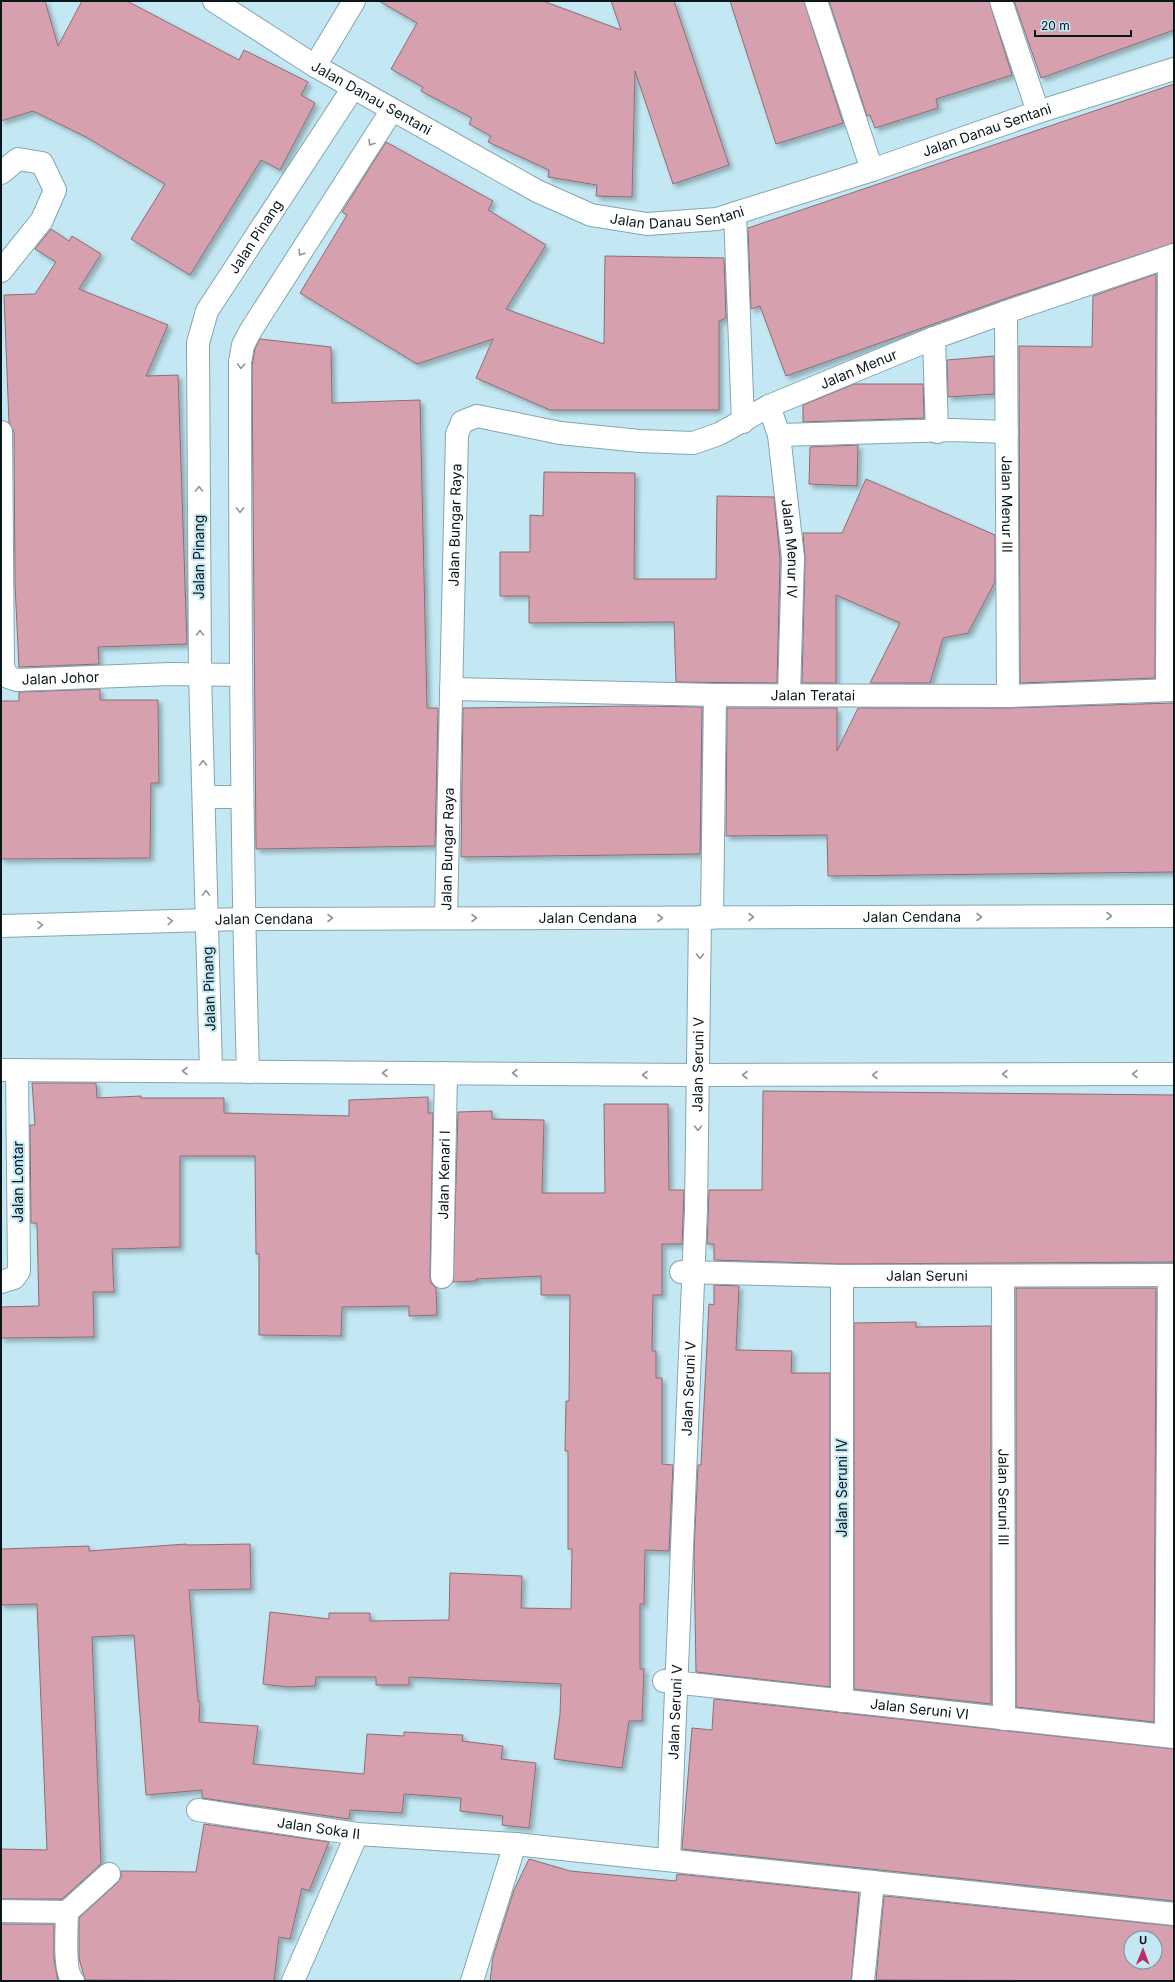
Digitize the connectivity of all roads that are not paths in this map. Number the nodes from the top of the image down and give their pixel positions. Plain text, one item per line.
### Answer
1 (214, 1) edge
2 (354, 1) edge
3 (816, 1) edge
4 (1001, 1) edge
5 (315, 66) junction
6 (1174, 69) edge
7 (353, 88) junction
8 (392, 110) junction
9 (1038, 112) junction
10 (872, 170) junction
11 (1, 173) edge
12 (735, 213) junction
13 (1171, 256) edge
14 (1, 271) edge
15 (1006, 312) junction
16 (934, 338) junction
17 (769, 406) junction
18 (743, 422) junction
19 (1, 432) edge
20 (937, 432) junction
21 (1006, 432) junction
22 (779, 435) junction
23 (200, 674) junction
24 (240, 674) junction
25 (451, 689) junction
26 (1170, 690) edge
27 (789, 694) junction
28 (715, 695) junction
29 (1008, 696) junction
30 (204, 797) junction
31 (242, 797) junction
32 (1174, 916) edge
33 (446, 918) junction
34 (699, 918) junction
35 (244, 919) junction
36 (207, 920) junction
37 (1, 926) edge
38 (9, 1070) edge
39 (211, 1072) junction
40 (248, 1072) junction
41 (446, 1073) junction
42 (1174, 1074) edge
43 (691, 1075) junction
44 (687, 1272) junction
45 (1171, 1275) edge
46 (842, 1276) junction
47 (1003, 1276) junction
48 (442, 1277) dead end
49 (1, 1282) edge
50 (670, 1682) junction
51 (842, 1701) junction
52 (1004, 1719) junction
53 (1170, 1736) edge
54 (198, 1810) dead end
55 (357, 1834) junction
56 (515, 1844) junction
57 (663, 1859) junction
58 (109, 1874) dead end
59 (873, 1882) junction
60 (1, 1910) edge
61 (67, 1912) junction
62 (1174, 1914) edge
63 (294, 1979) edge
64 (73, 1981) edge
65 (472, 1981) edge
66 (863, 1981) edge

1 - 5 street, Jalan Danau Sentani
2 - 5 street
3 - 10 street
4 - 9 street
5 - 7 street, Jalan Danau Sentani
6 - 9 street, Jalan Danau Sentani
7 - 8 street, Jalan Danau Sentani
23 -> 7 street, Jalan Pinang
8 - 12 street, Jalan Danau Sentani
8 -> 24 street
9 - 10 street, Jalan Danau Sentani
10 - 12 street, Jalan Danau Sentani
11 - 14 street
12 - 18 street
13 - 15 street, Jalan Menur
13 - 26 street
15 - 16 street, Jalan Menur
15 - 21 street, Jalan Menur III
16 - 17 street, Jalan Menur
16 - 20 street
17 - 18 street, Jalan Menur
17 - 22 street, Jalan Menur IV
18 - 25 street, Jalan Bungar Raya
19 - 23 street, Jalan Johor
20 - 21 street
20 - 22 street
21 - 29 street, Jalan Menur III
22 - 27 street, Jalan Menur IV
23 - 24 street, Jalan Johor
30 -> 23 street, Jalan Pinang
24 - 31 street
25 - 28 street, Jalan Teratai
25 - 33 street, Jalan Bungar Raya
26 - 29 street, Jalan Teratai
27 - 28 street, Jalan Teratai
27 - 29 street, Jalan Teratai
28 - 34 street, Jalan Seruni V
30 - 31 street
36 -> 30 street, Jalan Pinang
31 - 35 street
34 -> 32 street, Jalan Cendana
33 -> 34 street, Jalan Cendana
35 -> 33 street, Jalan Cendana
34 - 43 street, Jalan Seruni V
35 - 36 street, Jalan Cendana
35 - 40 street
37 -> 36 street, Jalan Cendana
36 - 39 street, Jalan Pinang
39 -> 38 street
38 - 49 street, Jalan Lontar
39 - 40 street
41 -> 40 street
43 -> 41 street
41 - 48 street, Jalan Kenari I
42 -> 43 street
43 - 44 street, Jalan Seruni V
44 - 46 street, Jalan Seruni
44 - 50 street, Jalan Seruni V
45 - 47 street, Jalan Seruni
45 - 53 street
46 - 47 street, Jalan Seruni
46 - 51 street, Jalan Seruni IV
47 - 52 street, Jalan Seruni III
50 - 51 street, Jalan Seruni VI
50 - 57 street, Jalan Seruni V
51 - 52 street, Jalan Seruni VI
52 - 53 street, Jalan Seruni VI
54 - 55 street, Jalan Soka II
55 - 56 street
55 - 63 street, Jalan Soka II
56 - 57 street
56 - 65 street
57 - 59 street
58 - 61 street
59 - 62 street
59 - 66 street
60 - 61 street
61 - 64 street

